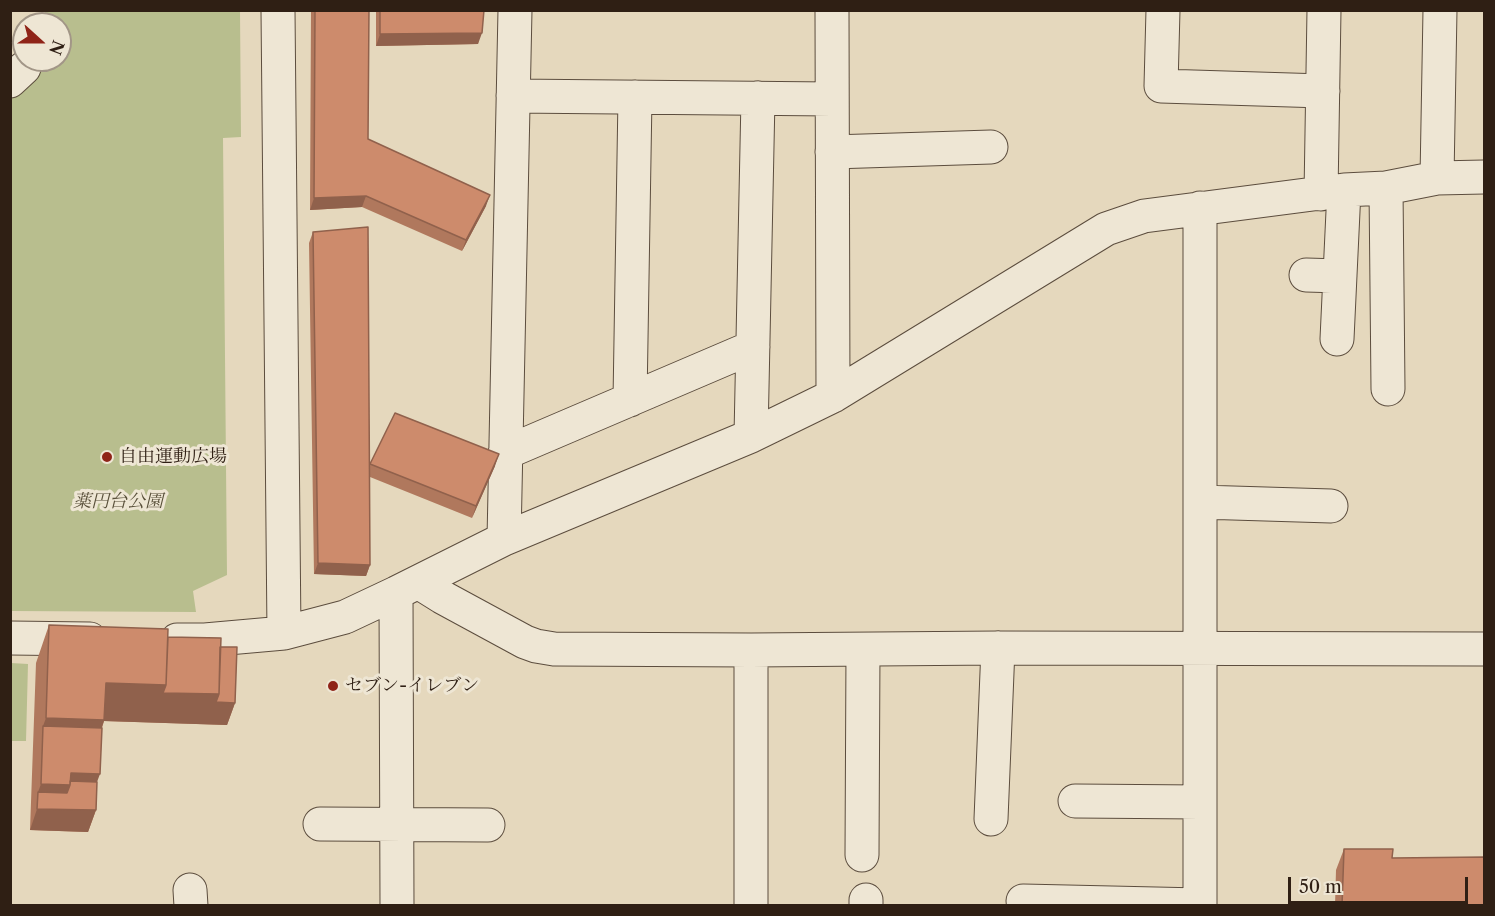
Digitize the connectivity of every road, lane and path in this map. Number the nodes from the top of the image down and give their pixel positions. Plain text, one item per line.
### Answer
1 (278, 10) edge
2 (515, 10) edge
3 (832, 10) edge
4 (1162, 10) edge
5 (1324, 10) edge
6 (1440, 10) edge
7 (1323, 91) junction
8 (513, 96) junction
9 (635, 97) junction
10 (758, 98) junction
11 (831, 99) junction
12 (991, 147) dead end
13 (832, 152) junction
14 (1485, 177) edge
15 (1437, 178) junction
16 (1386, 188) junction
17 (1332, 192) junction
18 (1200, 208) junction
19 (1306, 275) dead end
20 (1340, 276) junction
21 (1337, 339) dead end
22 (753, 346) junction
23 (1388, 389) dead end
24 (832, 396) junction
25 (630, 400) junction
26 (751, 436) junction
27 (505, 453) junction
28 (1200, 502) junction
29 (1330, 506) dead end
30 (504, 539) junction
31 (407, 588) junction
32 (284, 633) junction
33 (10, 638) edge
34 (114, 639) edge
35 (148, 640) edge
36 (998, 648) junction
37 (1200, 649) junction
38 (1485, 649) edge
39 (751, 650) junction
40 (862, 650) junction
41 (1075, 801) dead end
42 (1200, 802) junction
43 (991, 819) dead end
44 (320, 824) dead end
45 (396, 824) junction
46 (488, 825) dead end
47 (862, 855) dead end
48 (1023, 901) dead end
49 (1200, 905) edge
50 (397, 906) edge
51 (751, 906) edge

1 - 32 street
2 - 8 street
3 - 11 street
4 - 7 street
5 - 7 street
6 - 15 street
7 - 17 street
8 - 9 street
8 - 27 street
9 - 10 street
9 - 25 street
10 - 11 street
10 - 22 street
11 - 13 street
12 - 13 street
13 - 24 street
14 - 15 street
15 - 16 street
16 - 17 street
16 - 23 street
17 - 18 street
17 - 20 street
18 - 24 street
18 - 28 street
19 - 20 street
20 - 21 street
22 - 25 street
22 - 26 street
24 - 26 street
25 - 27 street
26 - 30 street
27 - 30 street
28 - 29 street
28 - 37 street
30 - 31 street
31 - 32 street
31 - 39 street
31 - 45 street
32 - 35 street
33 - 34 street
36 - 37 street
36 - 40 street
36 - 43 street
37 - 38 street
37 - 42 street
39 - 40 street
39 - 51 street
40 - 47 street
41 - 42 street
42 - 49 street
44 - 45 street
45 - 46 street
45 - 50 street
48 - 49 street

